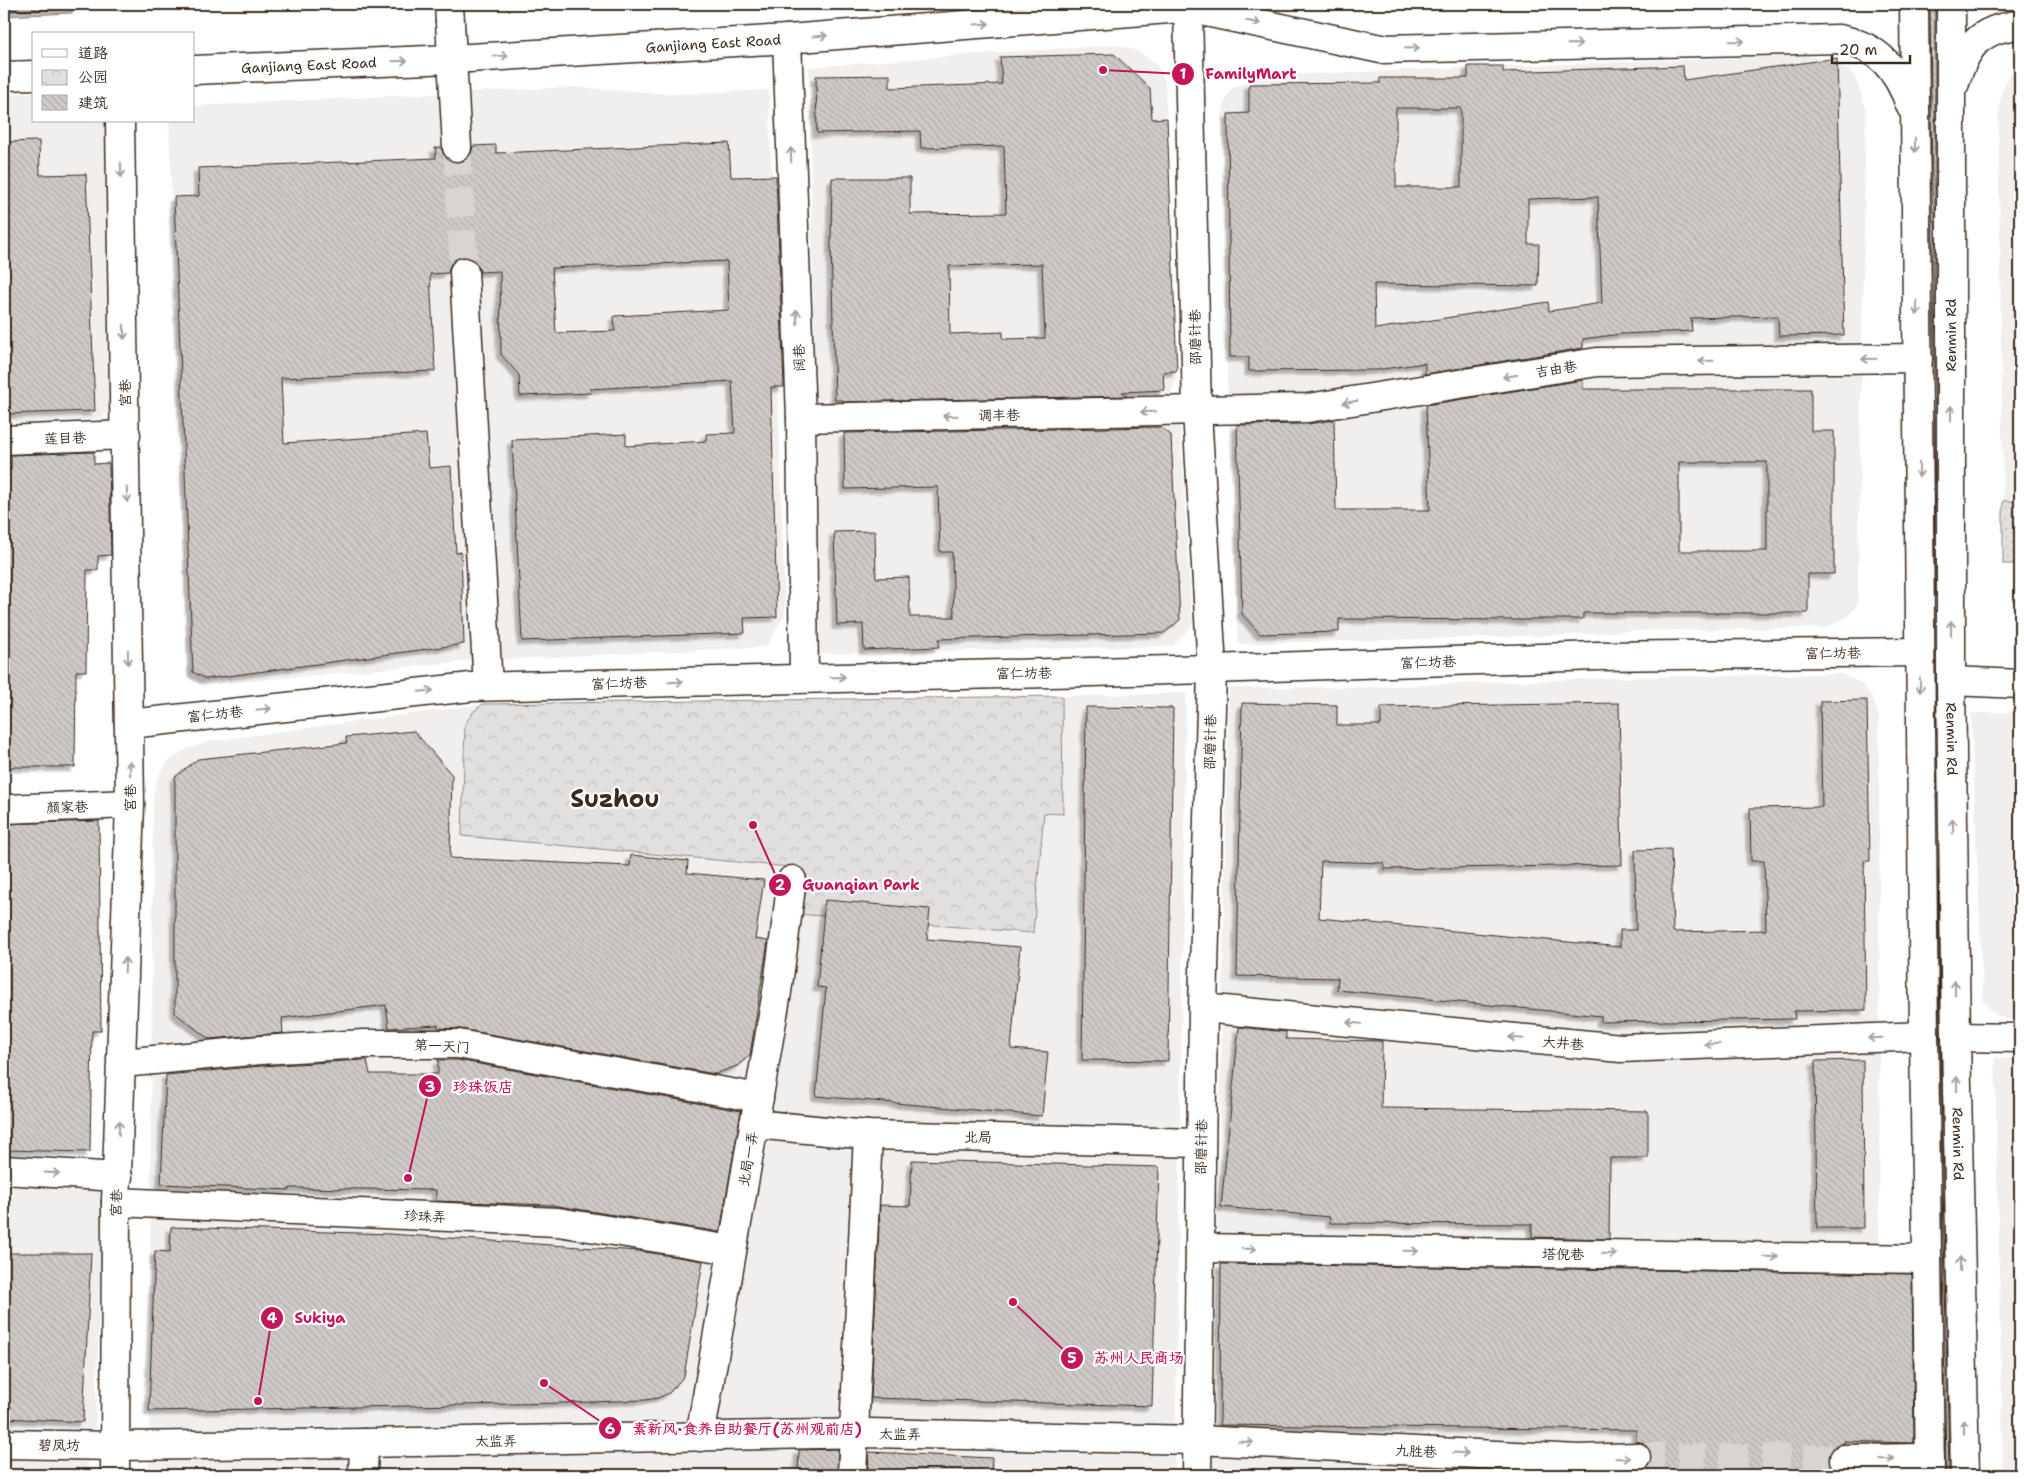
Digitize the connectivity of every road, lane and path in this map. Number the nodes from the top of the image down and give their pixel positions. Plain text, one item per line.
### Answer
1 (1233, 4) edge
2 (1914, 6) edge
3 (1951, 6) edge
4 (1188, 8) junction
5 (450, 13) edge
6 (2020, 25) edge
7 (787, 39) junction
8 (452, 59) junction
9 (195, 70) edge
10 (32, 75) edge
11 (4, 76) edge
12 (1951, 102) junction
13 (1914, 115) junction
14 (120, 122) edge
15 (457, 147) tunnel mouth
16 (464, 272) tunnel mouth
17 (1918, 358) junction
18 (1196, 411) junction
19 (801, 418) junction
20 (126, 435) junction
21 (4, 440) edge
22 (1920, 652) junction
23 (1212, 669) junction
24 (804, 678) junction
25 (1951, 681) junction
26 (2020, 684) edge
27 (488, 686) junction
28 (129, 724) junction
29 (130, 804) junction
30 (4, 809) edge
31 (792, 880) dead end
32 (1203, 1008) junction
33 (1924, 1036) junction
34 (1956, 1037) junction
35 (2020, 1038) edge
36 (122, 1063) junction
37 (756, 1111) junction
38 (868, 1135) junction
39 (1202, 1144) junction
40 (4, 1170) edge
41 (117, 1190) junction
42 (1200, 1248) junction
43 (732, 1250) junction
44 (1927, 1259) junction
45 (855, 1434) junction
46 (700, 1437) junction
47 (1197, 1440) junction
48 (364, 1443) junction
49 (4, 1444) edge
50 (115, 1446) junction
51 (1636, 1457) tunnel mouth
52 (1844, 1459) tunnel mouth
53 (1930, 1467) edge
54 (115, 1475) edge
55 (363, 1475) edge
56 (852, 1475) edge
57 (1196, 1475) edge
58 (1965, 1475) edge

1 - 4 street, Ganjiang East Road
2 - 13 street
3 - 12 street, Renmin Rd
7 -> 4 street, Ganjiang East Road
4 -> 13 street
4 - 18 street, 邵磨针巷
5 - 8 street
6 - 12 street
8 -> 7 street, Ganjiang East Road
19 -> 7 street, 阔巷
9 -> 8 street, Ganjiang East Road
8 - 15 street
10 - 11 street
25 -> 12 street, Renmin Rd
13 -> 17 street
14 -> 20 street, 宫巷
16 - 27 street
17 -> 18 street, 吉由巷
17 -> 22 street
18 -> 19 street, 调丰巷
18 - 23 street, 邵磨针巷
19 - 24 street, 阔巷
20 - 21 street, 莲目巷
20 -> 28 street, 宫巷
22 - 23 street, 富仁坊巷
22 -> 33 street
24 -> 23 street, 富仁坊巷
23 - 32 street, 邵磨针巷
27 -> 24 street, 富仁坊巷
25 - 26 street
34 -> 25 street, Renmin Rd
28 -> 27 street, 富仁坊巷
29 -> 28 street, 宫巷
29 - 30 street, 颜家巷
36 -> 29 street, 宫巷
31 - 37 street, 北局一弄
33 -> 32 street, 大井巷
32 - 39 street, 邵磨针巷
33 - 44 street
34 - 35 street
58 -> 34 street, Renmin Rd
36 - 37 street, 第一天门
41 -> 36 street, 宫巷
37 - 38 street, 北局
37 - 43 street, 北局一弄
38 - 39 street, 北局
38 - 45 street
39 - 42 street, 邵磨针巷
40 -> 41 street, 珍珠弄
41 - 43 street, 珍珠弄
41 - 50 street, 宫巷
42 -> 44 street, 塔倪巷
42 - 47 street, 邵磨针巷
43 - 46 street, 北局一弄
44 - 53 street
45 - 46 street, 太监弄
45 - 47 street, 太监弄
45 - 56 street
46 - 48 street, 太监弄
47 -> 51 street, 九胜巷
47 - 57 street, 邵磨针巷
48 - 50 street, 太监弄
48 - 55 street
49 - 50 street, 碧凤坊
50 - 54 street, 宫巷
52 -> 53 street

